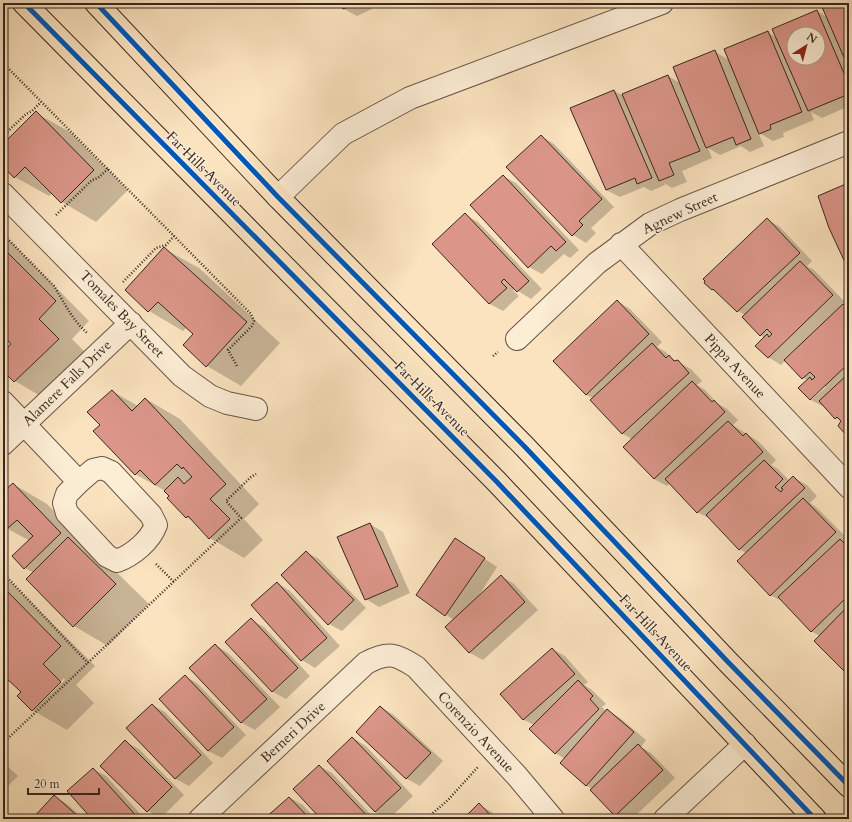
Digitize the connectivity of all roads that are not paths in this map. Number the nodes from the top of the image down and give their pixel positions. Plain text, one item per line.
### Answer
1 (24, 3) edge
2 (96, 3) edge
3 (662, 3) edge
4 (849, 142) edge
5 (3, 194) edge
6 (278, 196) junction
7 (621, 244) junction
8 (131, 323) junction
9 (516, 339) dead end
10 (3, 402) edge
11 (256, 409) dead end
12 (24, 424) junction
13 (3, 444) edge
14 (79, 482) dead end
15 (849, 487) edge
16 (391, 655) joint
17 (745, 744) junction
18 (849, 786) edge
19 (200, 819) edge
20 (553, 819) edge
21 (665, 819) edge
22 (814, 819) edge

1 - 17 main road, Far Hills Avenue
2 - 6 main road
3 - 6 street
4 - 7 street, Agnew Street
5 - 8 street, Tomales Bay Street
6 - 18 main road
7 - 9 street, Agnew Street
7 - 15 street, Pippa Avenue
8 - 11 street, Tomales Bay Street
8 - 12 street, Alamere Falls Drive
10 - 12 street
12 - 13 street, Alamere Falls Drive
12 - 14 street
16 - 19 street, Berneri Drive
16 - 20 street, Corenzio Avenue
17 - 21 street
17 - 22 main road, Far Hills Avenue

